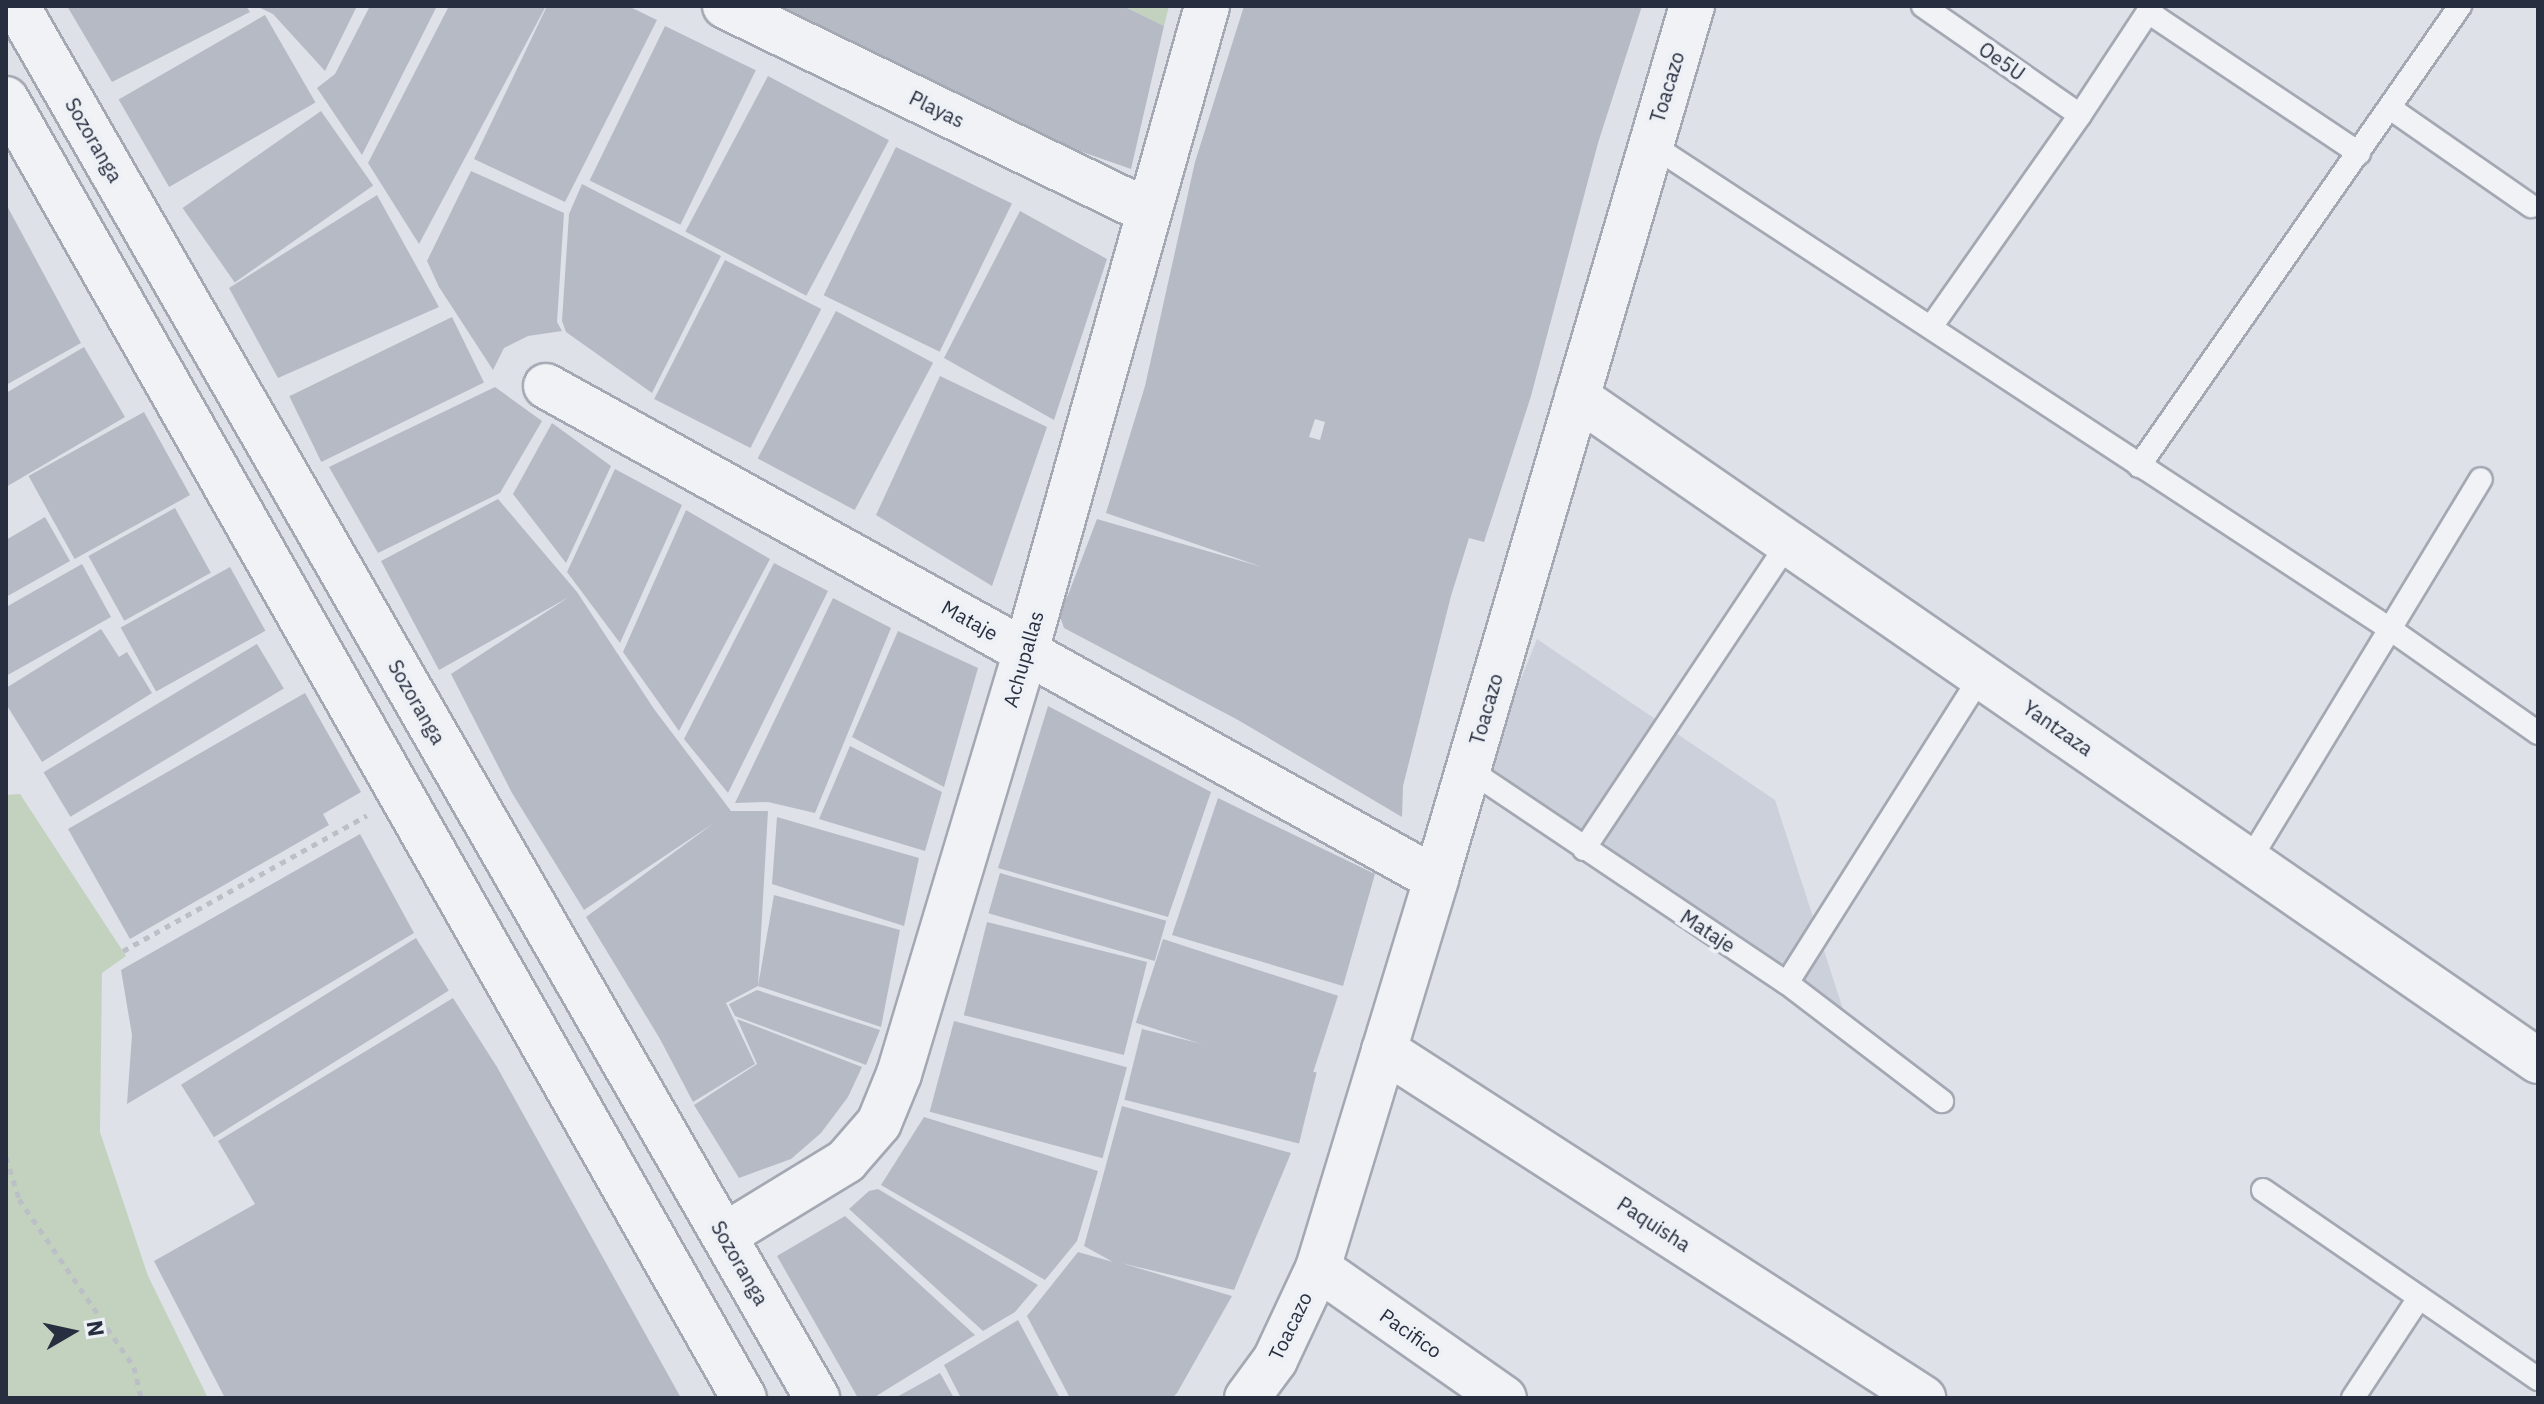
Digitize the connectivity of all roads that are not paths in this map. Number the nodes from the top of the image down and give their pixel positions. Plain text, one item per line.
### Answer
1 (17, 6) edge
2 (725, 6) edge
3 (1207, 6) edge
4 (1692, 6) edge
5 (1923, 6) edge
6 (2460, 6) edge
7 (2150, 9) edge
8 (6, 99) edge
9 (2390, 108) junction
10 (2080, 115) junction
11 (1649, 143) junction
12 (2359, 153) junction
13 (2531, 206) dead end
14 (1148, 211) junction
15 (1931, 327) junction
16 (546, 386) dead end
17 (1577, 397) junction
18 (2139, 466) junction
19 (2481, 479) dead end
20 (1788, 543) junction
21 (2390, 629) junction
22 (1026, 651) junction
23 (1982, 675) junction
24 (2538, 733) edge
25 (1468, 769) junction
26 (1584, 849) junction
27 (2249, 861) junction
28 (1436, 879) junction
29 (1787, 983) junction
30 (1384, 1050) junction
31 (2538, 1061) edge
32 (1942, 1101) dead end
33 (2263, 1190) dead end
34 (725, 1235) junction
35 (1318, 1268) junction
36 (2419, 1298) junction
37 (2538, 1379) edge
38 (1911, 1394) edge
39 (744, 1398) edge
40 (817, 1398) edge
41 (1247, 1398) edge
42 (1504, 1398) edge
43 (2353, 1398) edge

1 - 34 street, Sozoranga
2 - 14 street, Playas
3 - 14 street, Achupallas
4 - 11 street, Toacazo
5 - 10 lane, Oe5U
6 - 9 lane
7 - 10 lane
7 - 12 lane
8 - 39 street
9 - 12 lane
9 - 13 lane
10 - 15 lane
11 - 15 lane
11 - 17 street, Toacazo
12 - 18 lane
14 - 22 street, Achupallas
15 - 18 lane
16 - 22 street, Mataje
17 - 20 street, Yantzaza
17 - 25 street, Toacazo
18 - 21 lane
19 - 21 lane
20 - 23 street, Yantzaza
20 - 26 lane
21 - 24 lane
21 - 27 lane
22 - 28 street, Mataje
22 - 34 street, Achupallas
23 - 27 street, Yantzaza
23 - 29 lane
25 - 26 lane, Mataje
25 - 28 street, Toacazo
26 - 29 lane, Mataje
27 - 31 street, Yantzaza
28 - 30 street, Toacazo
29 - 32 lane, Mataje
30 - 35 street, Toacazo
30 - 38 street, Paquisha
33 - 36 lane
34 - 40 street, Sozoranga
35 - 41 street, Toacazo
35 - 42 street, Pacifico
36 - 37 lane
36 - 43 lane

